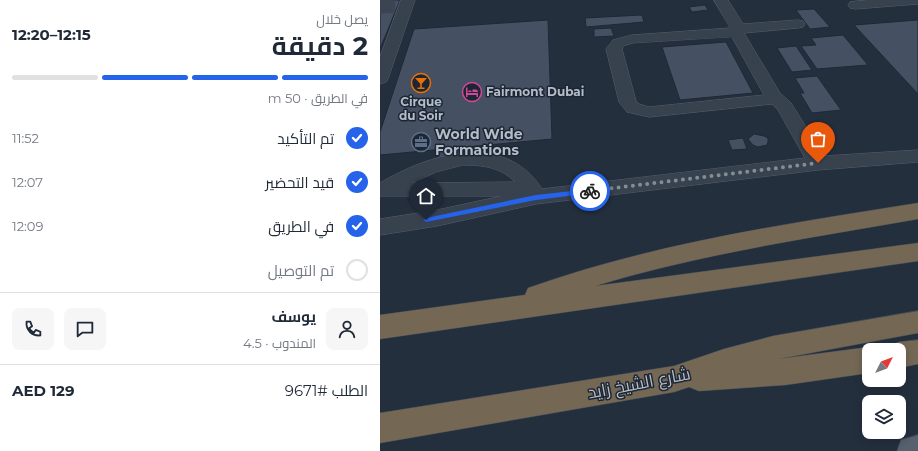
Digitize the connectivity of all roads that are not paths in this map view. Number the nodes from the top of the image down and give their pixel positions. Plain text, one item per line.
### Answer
1 (721, 0) edge
2 (918, 0) edge
3 (855, 5) dead end
4 (402, 9) edge
5 (798, 24) dead end
6 (737, 30) junction
7 (380, 79) edge
8 (776, 99) junction
9 (918, 156) edge
10 (818, 163) junction
11 (381, 193) edge
12 (533, 193) junction
13 (918, 211) edge
14 (380, 227) edge
15 (918, 252) edge
16 (500, 309) junction
17 (918, 322) edge
18 (380, 327) edge
19 (918, 352) edge
20 (906, 354) edge
21 (862, 361) edge
22 (674, 379) junction
23 (380, 428) edge
24 (918, 450) edge
25 (912, 451) edge

1 - 6 street
2 - 3 street
4 - 7 street
5 - 6 street
6 - 8 street
6 - 8 street
8 - 10 street
9 - 10 street
10 - 12 street
11 - 12 street
11 - 12 street
12 - 14 street
13 - 16 highway
15 - 16 highway
16 - 18 highway
17 - 22 highway, شارع الشيخ زايد
19 - 20 highway
21 - 22 highway
22 - 23 highway, شارع الشيخ زايد
24 - 25 main road

